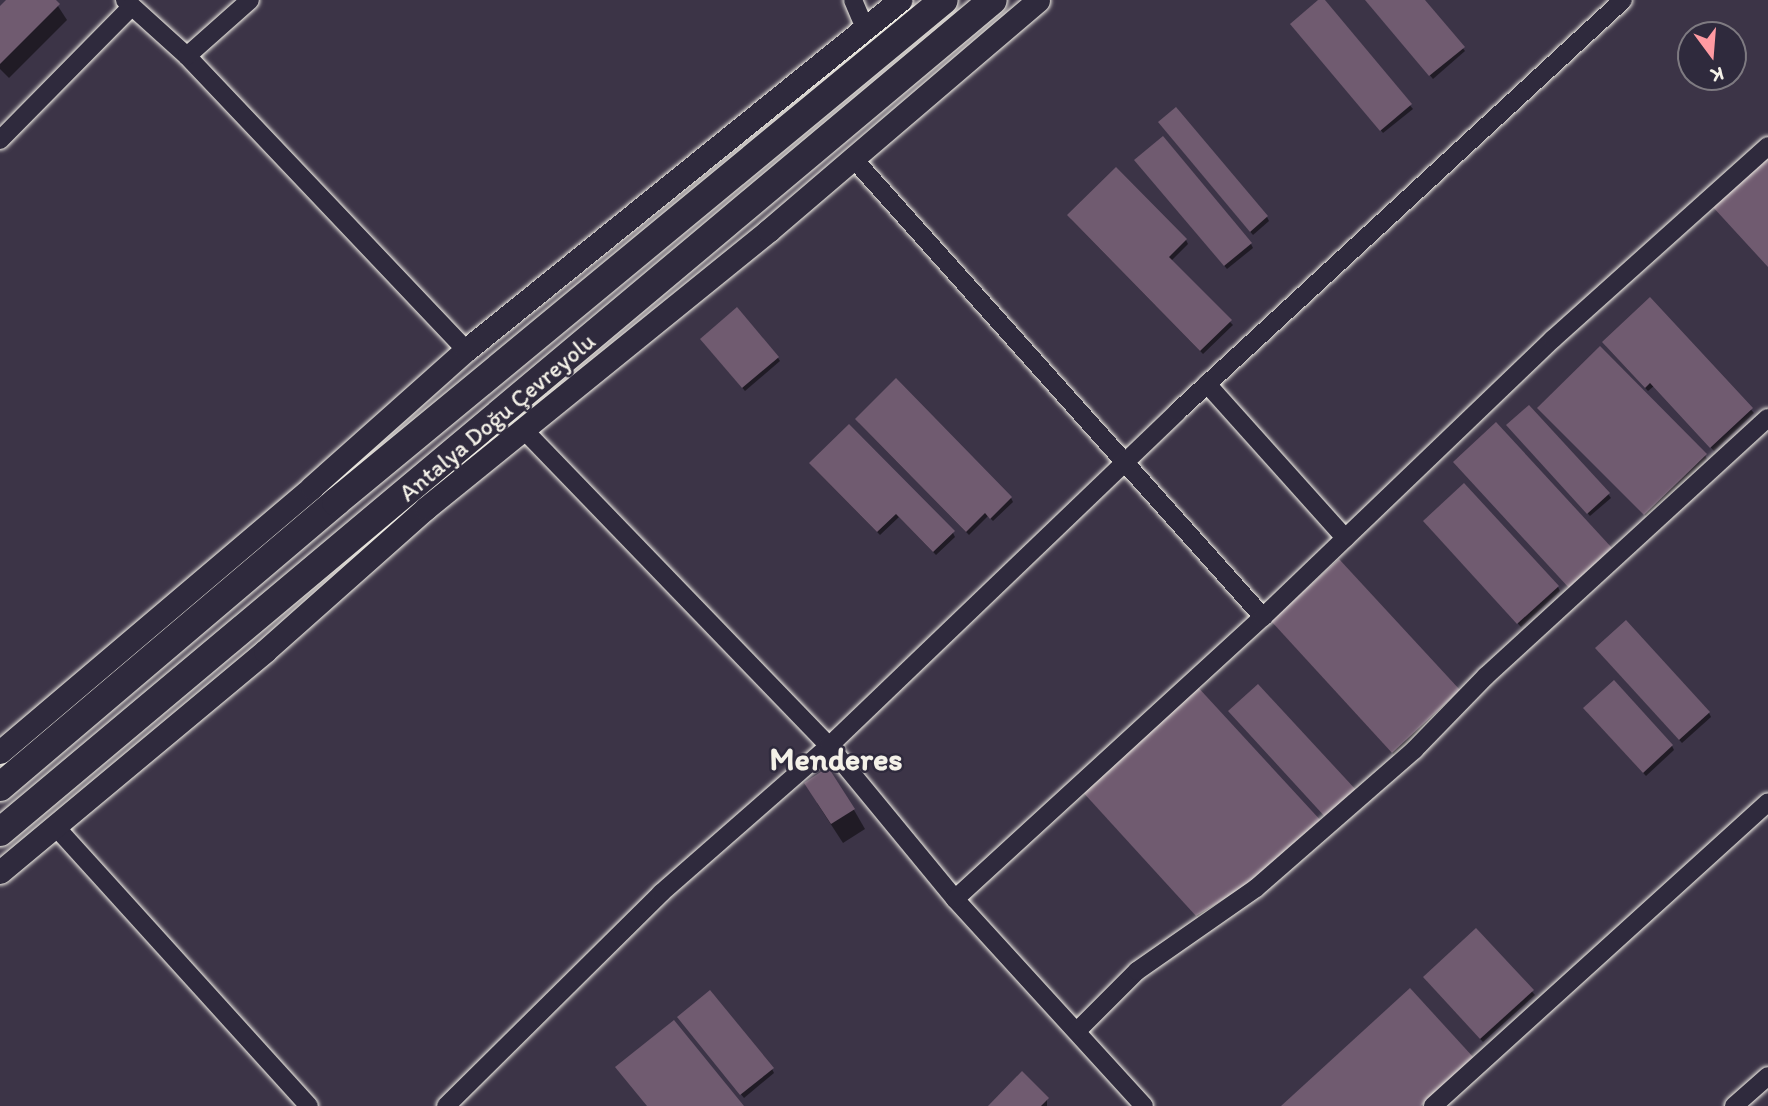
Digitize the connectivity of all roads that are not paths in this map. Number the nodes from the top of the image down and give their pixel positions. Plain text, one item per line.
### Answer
1 (250, 0) edge
2 (852, 0) edge
3 (900, 0) edge
4 (944, 0) edge
5 (993, 0) edge
6 (1038, 0) edge
7 (1623, 0) edge
8 (128, 3) edge
9 (866, 30) junction
10 (187, 56) junction
11 (0, 141) edge
12 (1768, 146) edge
13 (852, 157) junction
14 (466, 350) junction
15 (1207, 384) junction
16 (1768, 418) edge
17 (523, 429) junction
18 (1127, 460) junction
19 (1345, 537) junction
20 (1263, 617) junction
21 (829, 746) junction
22 (0, 751) edge
23 (0, 787) edge
24 (1768, 802) edge
25 (55, 826) junction
26 (0, 832) edge
27 (0, 872) edge
28 (956, 899) junction
29 (1077, 1031) junction
30 (1768, 1076) edge
31 (309, 1106) edge
32 (446, 1106) edge
33 (1144, 1106) edge
34 (1433, 1106) edge
35 (1734, 1106) edge

1 - 10 street
2 - 9 street
3 - 9 street
4 - 23 main road, Antalya Doğu Çevreyolu
5 - 26 main road, Antalya Doğu Çevreyolu
6 - 13 street
7 - 15 street
8 - 10 street
8 - 11 street
9 - 14 street
10 - 14 street
12 - 19 street
13 - 17 street
13 - 18 street
14 - 22 street
15 - 18 street
15 - 19 street
16 - 29 street
17 - 21 street
17 - 25 street
18 - 20 street
18 - 21 street
19 - 20 street
20 - 28 street
21 - 28 street
21 - 32 street
24 - 34 street
25 - 27 street
25 - 31 street
28 - 29 street
29 - 33 street
30 - 35 street

